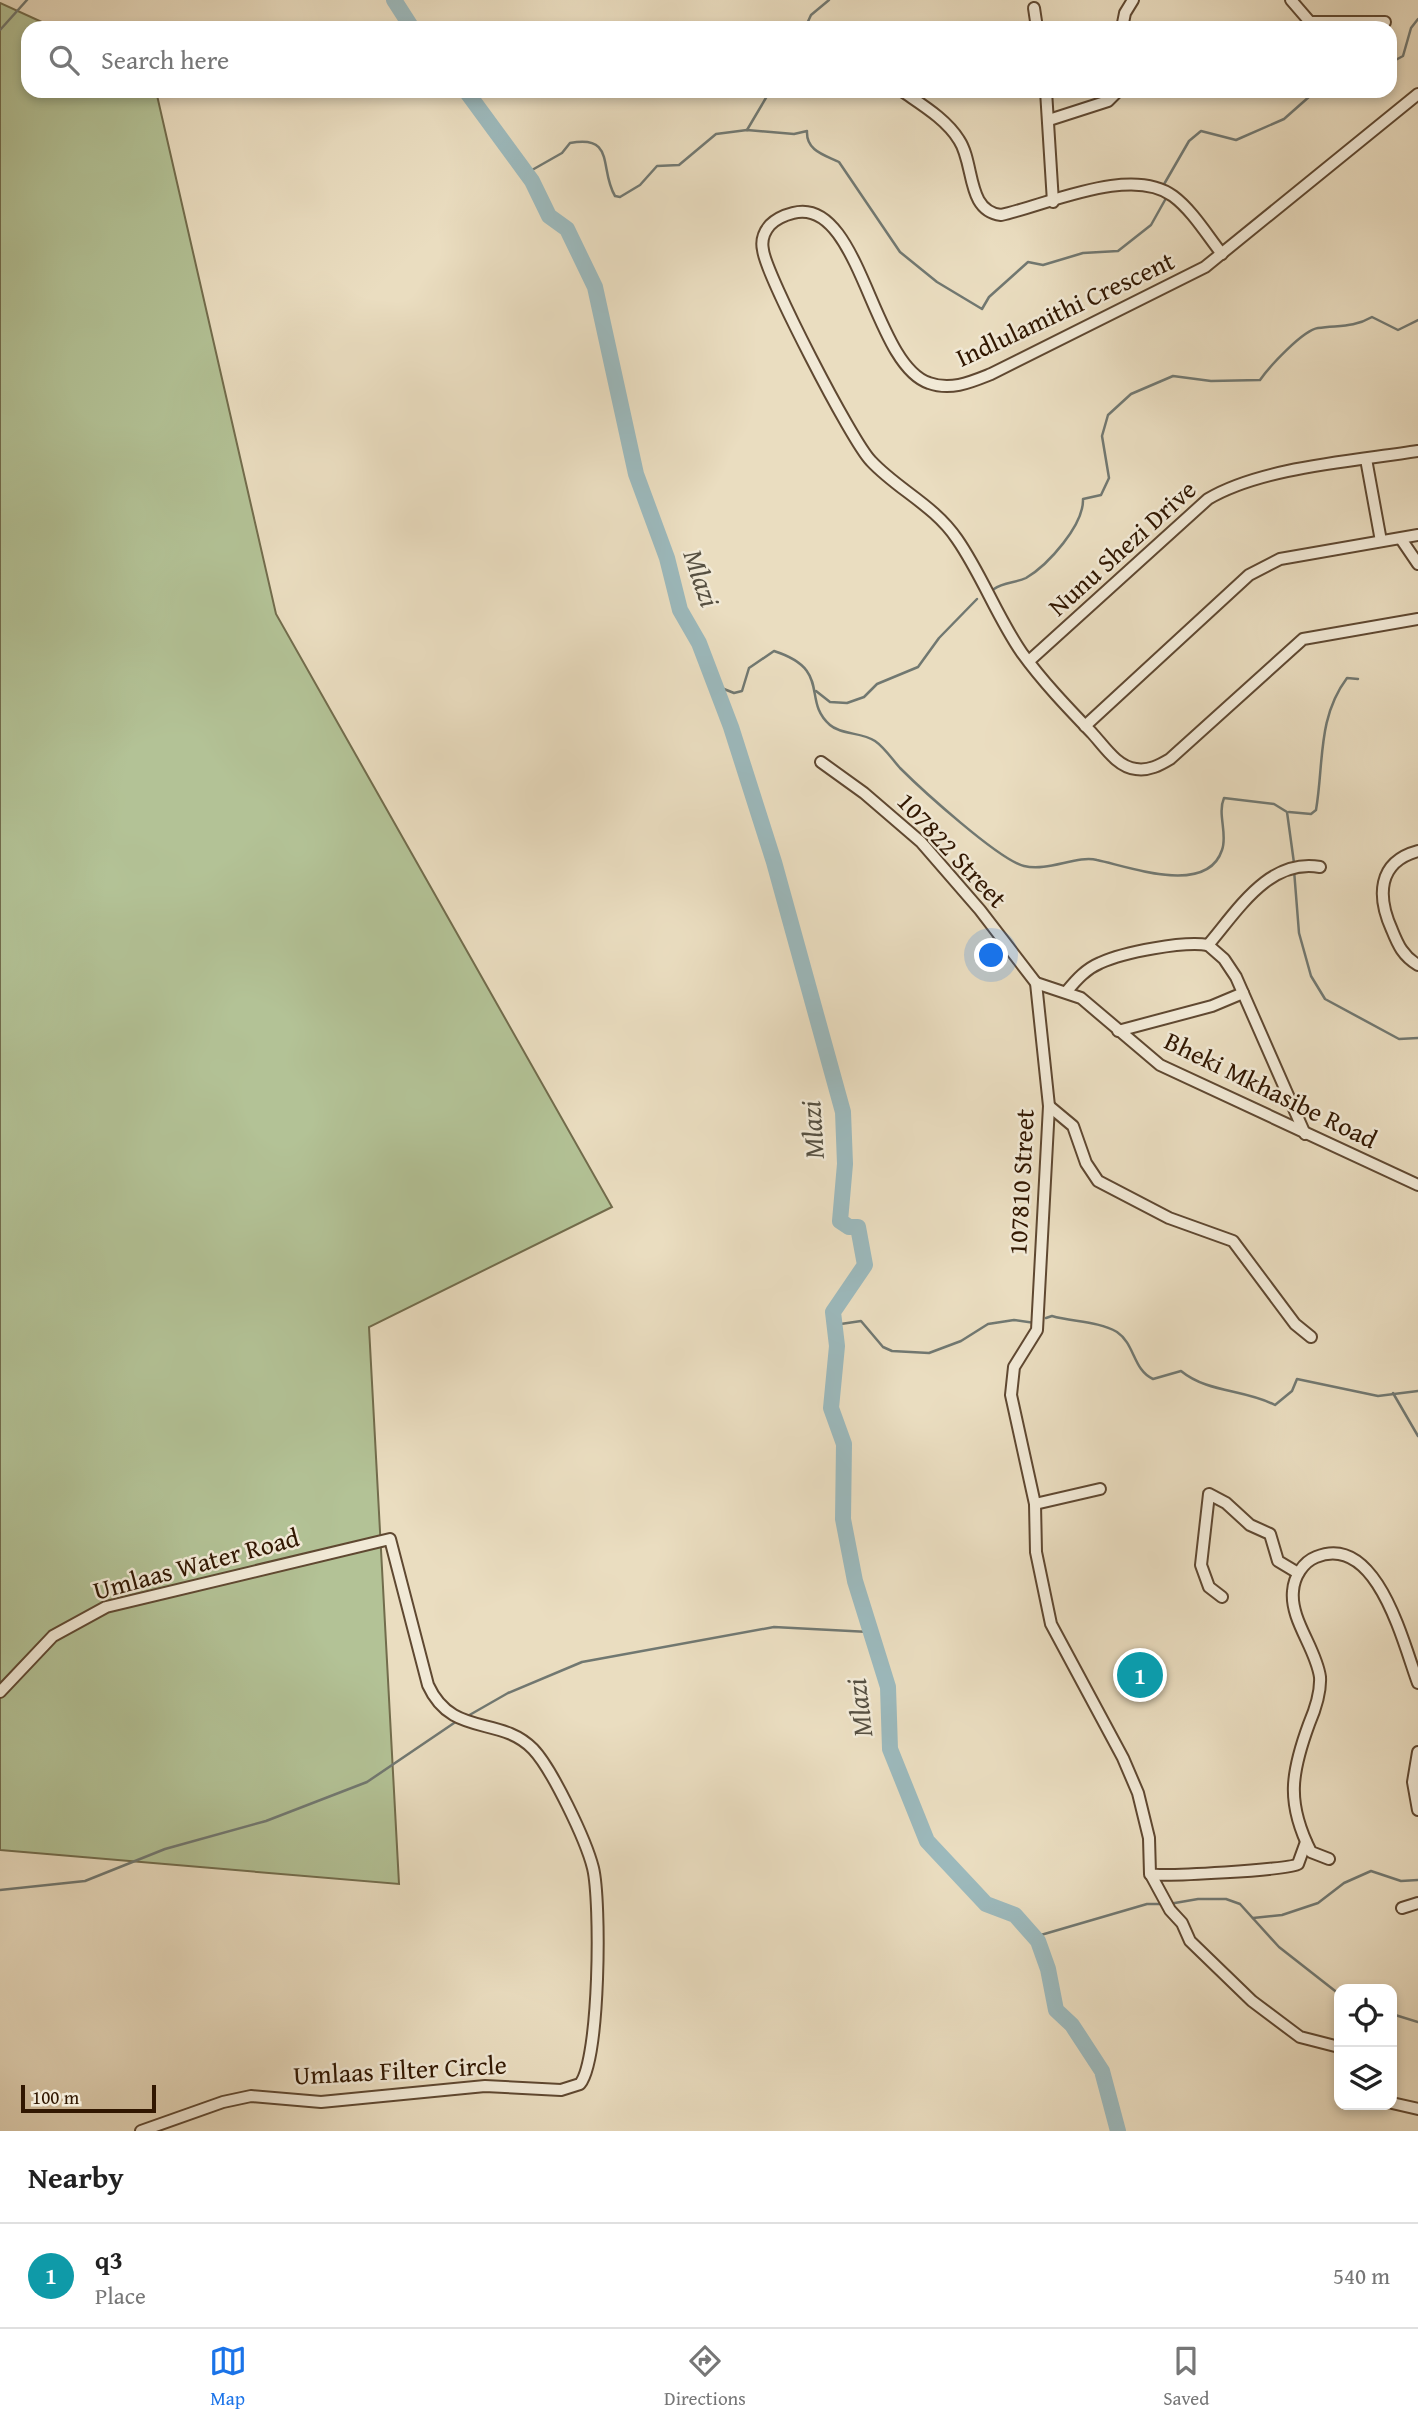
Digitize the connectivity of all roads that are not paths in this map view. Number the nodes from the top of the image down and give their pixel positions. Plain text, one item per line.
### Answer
1 (1133, 0) edge
2 (1291, 0) edge
3 (1034, 8) dead end
4 (1036, 21) edge
5 (1123, 21) edge
6 (1309, 21) edge
7 (1418, 94) edge
8 (912, 98) edge
9 (1047, 98) edge
10 (1108, 98) edge
11 (1049, 120) junction
12 (1053, 202) junction
13 (1222, 254) junction
14 (1418, 451) edge
15 (1366, 459) junction
16 (1418, 535) edge
17 (1401, 539) junction
18 (1381, 541) junction
19 (1418, 564) edge
20 (1418, 619) edge
21 (1029, 661) junction
22 (1085, 726) junction
23 (821, 762) dead end
24 (1418, 851) edge
25 (1320, 867) dead end
26 (1208, 945) junction
27 (1418, 965) edge
28 (1036, 983) junction
29 (1067, 991) junction
30 (1243, 993) junction
31 (1118, 1031) junction
32 (1049, 1106) junction
33 (1305, 1134) junction
34 (1418, 1185) edge
35 (1311, 1337) dead end
36 (1100, 1489) dead end
37 (1035, 1504) junction
38 (390, 1539) joint
39 (1298, 1573) junction
40 (1222, 1598) dead end
41 (1418, 1683) edge
42 (0, 1692) edge
43 (1418, 1752) edge
44 (1418, 1810) edge
45 (1306, 1842) junction
46 (1329, 1859) dead end
47 (1151, 1875) junction
48 (1418, 1903) edge
49 (1402, 1909) dead end
50 (1334, 2046) edge
51 (1397, 2104) edge
52 (1418, 2109) edge
53 (141, 2131) edge

1 - 5 street
2 - 6 street
3 - 4 street
7 - 13 street, Indlulamithi Crescent
8 - 12 street
9 - 11 street
10 - 11 street
11 - 12 street
12 - 13 street
13 - 21 street, Indlulamithi Crescent
14 - 15 street, Nunu Shezi Drive
15 - 18 street
15 - 21 street, Nunu Shezi Drive
16 - 17 street
17 - 18 street
17 - 19 street
18 - 22 street
20 - 22 street, Indlulamithi Crescent
21 - 22 street, Indlulamithi Crescent
23 - 28 street, 107822 Street
24 - 27 street
25 - 26 street
26 - 29 street
26 - 30 street
28 - 29 street
28 - 32 street, 107810 Street
29 - 31 street, Bheki Mkhasibe Road
30 - 31 street
30 - 33 street
31 - 33 street, Bheki Mkhasibe Road
32 - 35 street
32 - 37 street, 107810 Street
33 - 34 street, Bheki Mkhasibe Road
36 - 37 street
37 - 47 street
38 - 42 street, Umlaas Water Road
38 - 53 street, Umlaas Filter Circle
39 - 40 street
39 - 41 street
39 - 45 street
43 - 44 street
45 - 46 street
45 - 47 street
47 - 50 street
48 - 49 street
51 - 52 street

